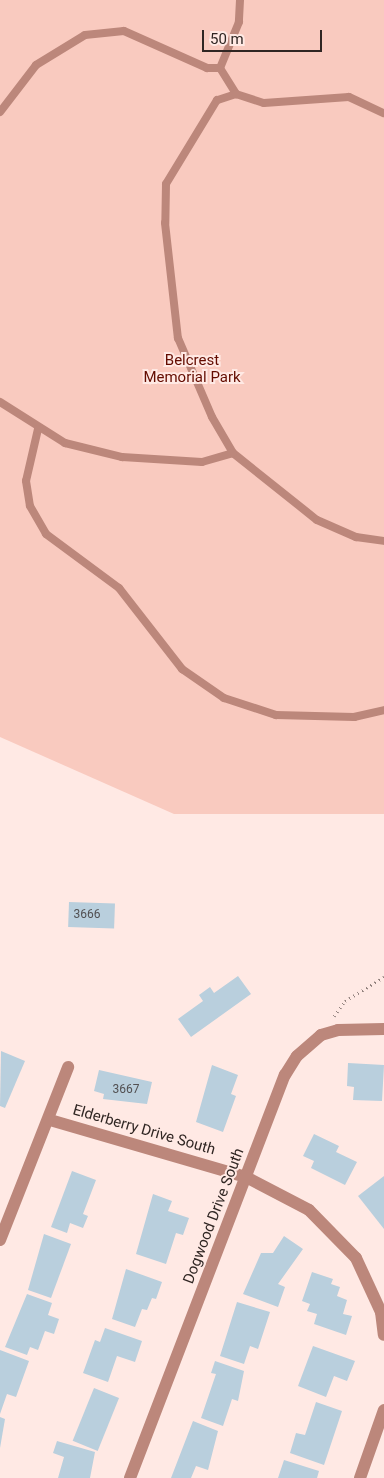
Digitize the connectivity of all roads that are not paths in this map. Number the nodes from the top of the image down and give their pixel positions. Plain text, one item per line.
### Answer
1 (240, 0) edge
2 (220, 68) junction
3 (236, 94) junction
4 (0, 112) edge
5 (384, 113) edge
6 (0, 402) edge
7 (38, 430) junction
8 (233, 453) junction
9 (384, 540) edge
10 (384, 710) edge
11 (384, 1029) edge
12 (68, 1068) dead end
13 (50, 1120) junction
14 (246, 1177) junction
15 (0, 1240) edge
16 (384, 1335) edge
17 (384, 1410) edge
18 (130, 1478) edge
19 (360, 1478) edge

1 - 2 lane
2 - 3 lane
2 - 4 lane
3 - 5 lane
3 - 8 lane
6 - 7 lane
7 - 8 lane
7 - 10 lane
8 - 9 lane
11 - 14 street, Dogwood Drive South
12 - 13 street
13 - 14 street, Elderberry Drive South
13 - 15 street
14 - 16 street, Elderberry Drive South
14 - 18 street, Dogwood Drive South
17 - 19 street

